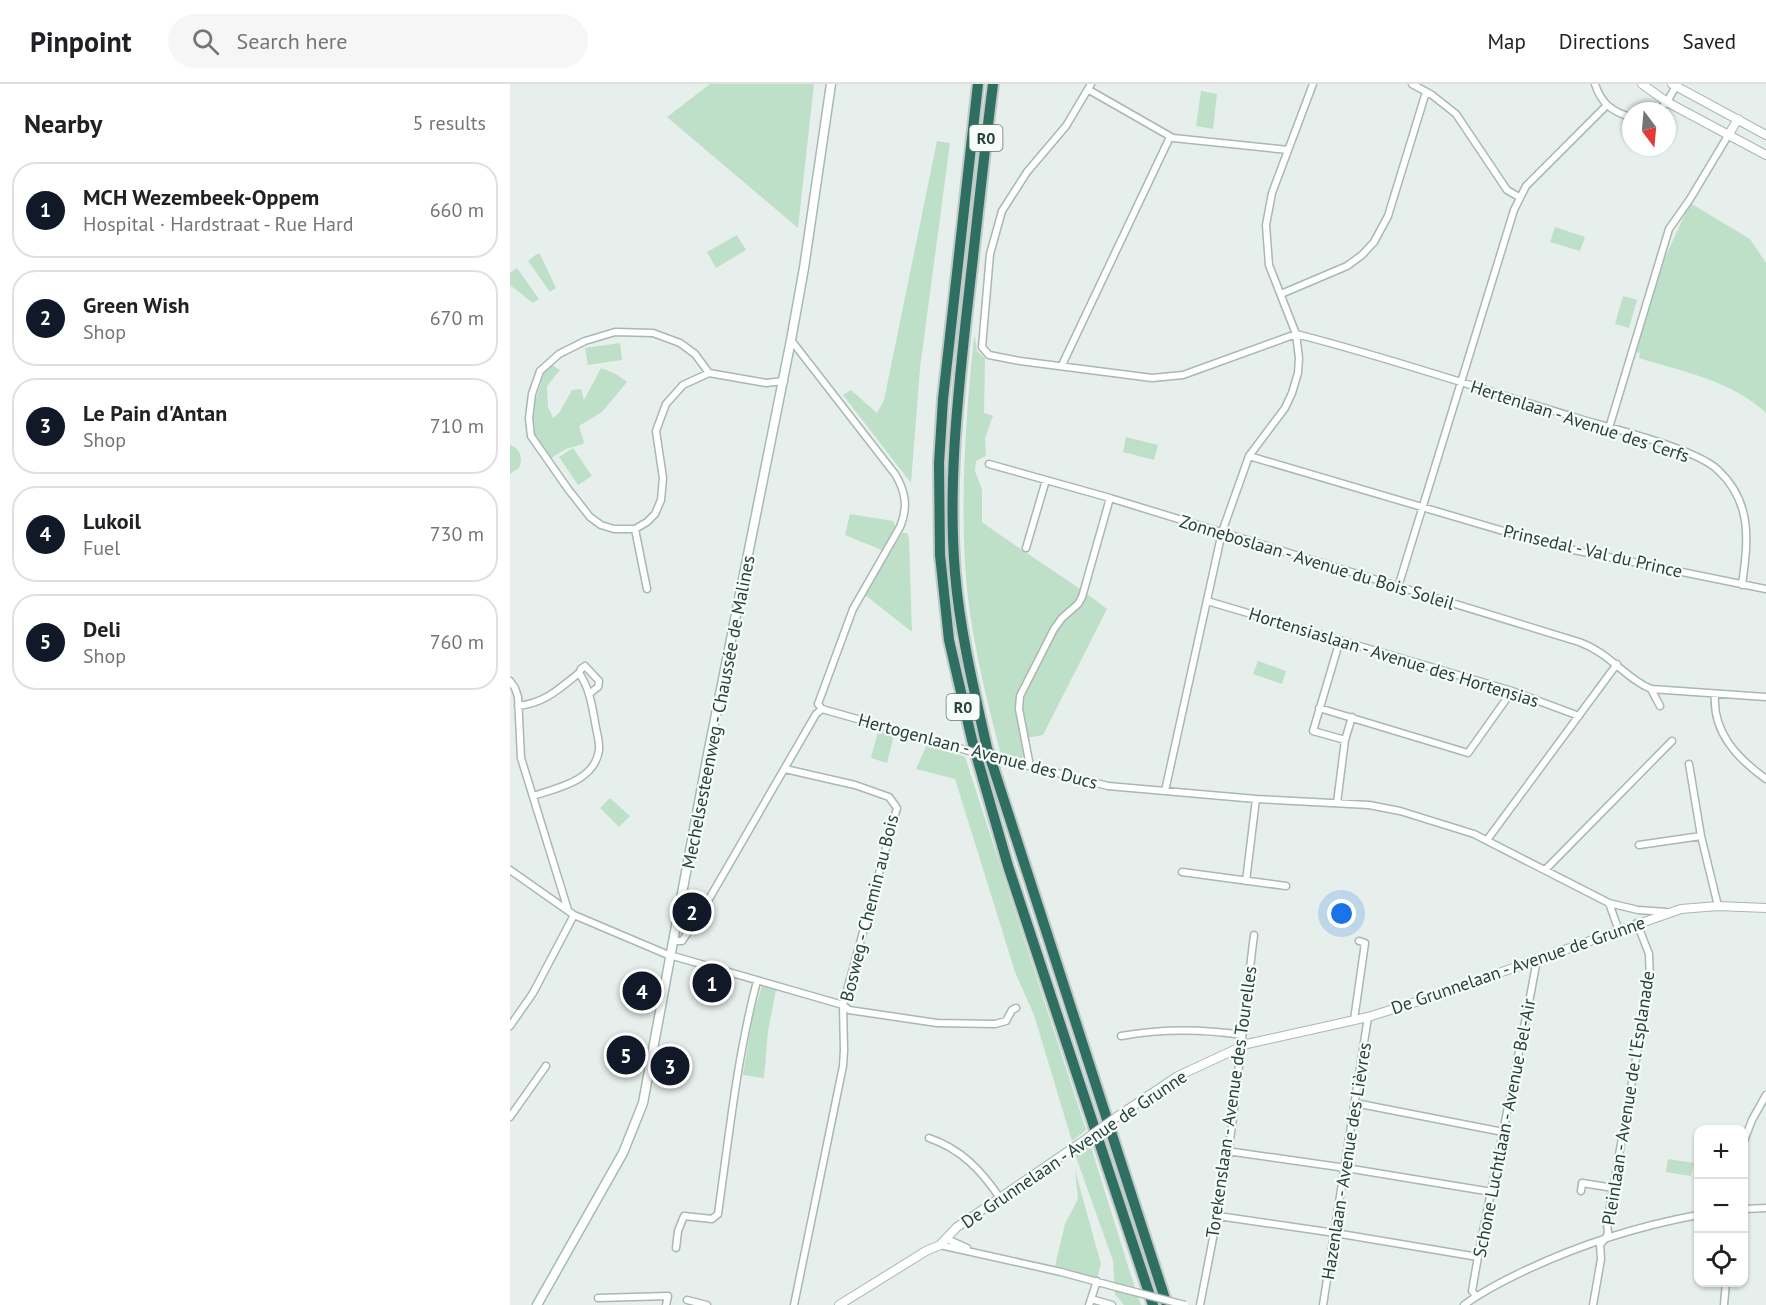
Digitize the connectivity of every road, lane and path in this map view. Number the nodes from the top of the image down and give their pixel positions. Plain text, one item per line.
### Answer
1 (831, 84) edge
2 (978, 84) edge
3 (993, 84) edge
4 (1313, 84) edge
5 (1412, 84) edge
6 (1594, 84) edge
7 (1642, 84) edge
8 (1675, 85) edge
9 (1090, 87) edge
10 (1426, 92) junction
11 (1667, 102) joint
12 (1606, 105) junction
13 (1676, 107) edge
14 (1622, 114) edge
15 (1738, 119) junction
16 (1729, 134) junction
17 (1766, 135) edge
18 (1170, 137) junction
19 (1288, 150) junction
20 (1766, 154) edge
21 (1519, 197) junction
22 (1281, 294) junction
23 (1296, 334) junction
24 (791, 340) junction
25 (1062, 365) junction
26 (709, 373) junction
27 (784, 381) junction
28 (766, 383) junction
29 (1460, 383) junction
30 (781, 391) junction
31 (1610, 428) junction
32 (1249, 456) junction
33 (989, 464) dead end
34 (1046, 480) junction
35 (1110, 498) junction
36 (1422, 507) junction
37 (635, 529) junction
38 (1222, 532) junction
39 (1026, 548) dead end
40 (1742, 585) junction
41 (1398, 587) junction
42 (647, 589) dead end
43 (1766, 589) edge
44 (1207, 601) junction
45 (1340, 640) junction
46 (1617, 664) junction
47 (579, 673) junction
48 (510, 681) edge
49 (1651, 689) junction
50 (1512, 691) junction
51 (589, 694) junction
52 (1715, 694) junction
53 (1766, 698) edge
54 (518, 706) junction
55 (1660, 706) dead end
56 (1319, 708) junction
57 (822, 709) junction
58 (1579, 716) junction
59 (1352, 717) junction
60 (1345, 740) junction
61 (1672, 741) dead end
62 (1689, 764) dead end
63 (1030, 766) junction
64 (785, 769) junction
65 (1766, 779) edge
66 (1165, 791) junction
67 (533, 796) junction
68 (1256, 800) junction
69 (1337, 803) junction
70 (1701, 837) junction
71 (1488, 840) junction
72 (1639, 845) dead end
73 (510, 870) edge
74 (1545, 870) junction
75 (1182, 872) dead end
76 (1246, 881) junction
77 (1286, 886) dead end
78 (1608, 903) junction
79 (1718, 906) junction
80 (1766, 908) edge
81 (1666, 912) junction
82 (571, 913) junction
83 (1637, 923) junction
84 (1619, 931) junction
85 (1254, 934) dead end
86 (1359, 941) dead end
87 (673, 942) junction
88 (671, 955) junction
89 (1535, 960) junction
90 (757, 981) junction
91 (843, 1005) junction
92 (1016, 1008) dead end
93 (1368, 1017) junction
94 (1354, 1020) junction
95 (510, 1026) edge
96 (1242, 1035) junction
97 (1121, 1036) dead end
98 (1240, 1047) junction
99 (546, 1066) dead end
100 (1766, 1095) edge
101 (1355, 1103) junction
102 (510, 1117) edge
103 (1748, 1129) edge
104 (1503, 1132) junction
105 (929, 1138) dead end
106 (1227, 1151) junction
107 (1346, 1168) junction
108 (1614, 1188) junction
109 (1581, 1191) dead end
110 (1492, 1192) junction
111 (1000, 1198) junction
112 (1766, 1208) edge
113 (1748, 1209) edge
114 (1218, 1216) junction
115 (1694, 1216) edge
116 (1335, 1233) junction
117 (1604, 1239) junction
118 (943, 1242) junction
119 (676, 1248) dead end
120 (1478, 1257) junction
121 (1096, 1281) junction
122 (1726, 1287) edge
123 (1476, 1296) junction
124 (598, 1298) dead end
125 (687, 1300) dead end
126 (1090, 1302) edge
127 (537, 1305) edge
128 (666, 1305) edge
129 (707, 1305) edge
130 (794, 1305) edge
131 (839, 1305) edge
132 (1112, 1305) edge
133 (1153, 1305) edge
134 (1167, 1305) edge
135 (1185, 1305) edge
136 (1200, 1305) edge
137 (1323, 1305) edge
138 (1464, 1305) edge
139 (1593, 1305) edge
140 (1724, 1305) edge

1 - 24 main road, Mechelsesteenweg - Chaussée de Malines
2 - 133 highway, R0
3 - 134 highway, R0
4 - 19 street
5 - 10 street
6 - 12 street
7 - 11 street
8 - 11 street
8 - 15 street
9 - 18 street
9 - 25 street
10 - 21 street
10 - 22 street
12 - 14 street
12 - 21 street
13 - 16 street
15 - 16 street
15 - 17 street
16 - 20 street
16 - 31 street
18 - 19 street
18 - 25 street
19 - 22 street
21 - 29 street
22 - 23 street
23 - 25 street
23 - 29 street, Hertenlaan - Avenue des Cerfs
23 - 32 street
24 - 27 main road, Mechelsesteenweg - Chaussée de Malines
24 - 57 street
26 - 28 street
26 - 37 street
26 - 37 street
27 - 28 street
27 - 30 main road, Mechelsesteenweg - Chaussée de Malines
28 - 30 street
29 - 31 street, Hertenlaan - Avenue des Cerfs
29 - 36 street
30 - 87 main road, Mechelsesteenweg - Chaussée de Malines
31 - 40 street, Hertenlaan - Avenue des Cerfs
32 - 36 street, Prinsedal - Val du Prince
32 - 38 street
33 - 34 street, Zonneboslaan - Avenue du Bois Soleil
34 - 35 street, Zonneboslaan - Avenue du Bois Soleil
34 - 39 street
35 - 38 street, Zonneboslaan - Avenue du Bois Soleil
35 - 63 street
36 - 40 street, Prinsedal - Val du Prince
36 - 41 street
37 - 42 street
38 - 41 street, Zonneboslaan - Avenue du Bois Soleil
38 - 44 street
40 - 43 street, Prinsedal - Val du Prince
41 - 46 street, Zonneboslaan - Avenue du Bois Soleil
44 - 45 street, Hortensiaslaan - Avenue des Hortensias
44 - 66 street
45 - 50 street, Hortensiaslaan - Avenue des Hortensias
45 - 56 street
46 - 49 street, Zonneboslaan - Avenue du Bois Soleil
46 - 58 street
47 - 51 street
47 - 51 street
47 - 54 street
48 - 54 street
49 - 52 street
49 - 55 street
50 - 58 street, Hortensiaslaan - Avenue des Hortensias
50 - 59 street
51 - 67 street
52 - 53 street
52 - 65 street
54 - 67 street
56 - 59 street
56 - 60 street
57 - 63 street, Hertogenlaan - Avenue des Ducs, bridge
57 - 64 street
58 - 71 street
59 - 60 street
60 - 69 street
61 - 74 street
62 - 70 street
63 - 66 street, Hertogenlaan - Avenue des Ducs
64 - 87 street
64 - 91 street, Bosweg - Chemin au Bois
66 - 68 street, Hertogenlaan - Avenue des Ducs
67 - 82 street
68 - 69 street, Hertogenlaan - Avenue des Ducs
68 - 76 street
69 - 71 street, Hertogenlaan - Avenue des Ducs
70 - 72 street
70 - 79 street
71 - 74 street, Hertogenlaan - Avenue des Ducs
73 - 82 street
74 - 78 street, Hertogenlaan - Avenue des Ducs
75 - 76 street
76 - 77 street
78 - 81 street, Hertogenlaan - Avenue des Ducs
78 - 84 street
79 - 80 street, De Grunnelaan - Avenue de Grunne
79 - 81 street, De Grunnelaan - Avenue de Grunne
81 - 83 street, De Grunnelaan - Avenue de Grunne
82 - 88 street
82 - 95 street
83 - 84 street, De Grunnelaan - Avenue de Grunne
83 - 108 street, Pleinlaan - Avenue de l'Esplanade
84 - 89 street, De Grunnelaan - Avenue de Grunne
85 - 96 street, Torekenslaan - Avenue des Tourelles
86 - 94 street
87 - 88 main road, Mechelsesteenweg - Chaussée de Malines
88 - 90 street
88 - 127 main road, Mechelsesteenweg - Chaussée de Malines
89 - 93 street, De Grunnelaan - Avenue de Grunne
89 - 104 street, Schone Luchtlaan - Avenue Bel-Air
90 - 91 street
90 - 119 street
91 - 92 street
91 - 130 street, Bosweg - Chemin au Bois
93 - 94 street, De Grunnelaan - Avenue de Grunne
93 - 101 street, Hazenlaan - Avenue des Lièvres
94 - 98 street, De Grunnelaan - Avenue de Grunne
96 - 97 street
96 - 98 street, Torekenslaan - Avenue des Tourelles
98 - 106 street, Torekenslaan - Avenue des Tourelles
98 - 111 street, De Grunnelaan - Avenue de Grunne, bridge
99 - 102 street
100 - 103 street
101 - 104 street
101 - 107 street, Hazenlaan - Avenue des Lièvres
104 - 110 street, Schone Luchtlaan - Avenue Bel-Air
105 - 111 street
106 - 107 street
106 - 114 street, Torekenslaan - Avenue des Tourelles
107 - 110 street
107 - 116 street, Hazenlaan - Avenue des Lièvres
108 - 109 street
108 - 117 street, Pleinlaan - Avenue de l'Esplanade
110 - 120 street, Schone Luchtlaan - Avenue Bel-Air
111 - 118 street, De Grunnelaan - Avenue de Grunne
112 - 113 street
114 - 116 street
114 - 136 street, Torekenslaan - Avenue des Tourelles
115 - 117 street
116 - 120 street
116 - 137 street, Hazenlaan - Avenue des Lièvres
117 - 123 street
117 - 139 street, Pleinlaan - Avenue de l'Esplanade
118 - 121 street
118 - 131 street, De Grunnelaan - Avenue de Grunne
120 - 123 street, Schone Luchtlaan - Avenue Bel-Air
121 - 126 street
121 - 135 street, bridge
122 - 140 street
123 - 138 street
124 - 128 street
125 - 129 street
126 - 132 street

